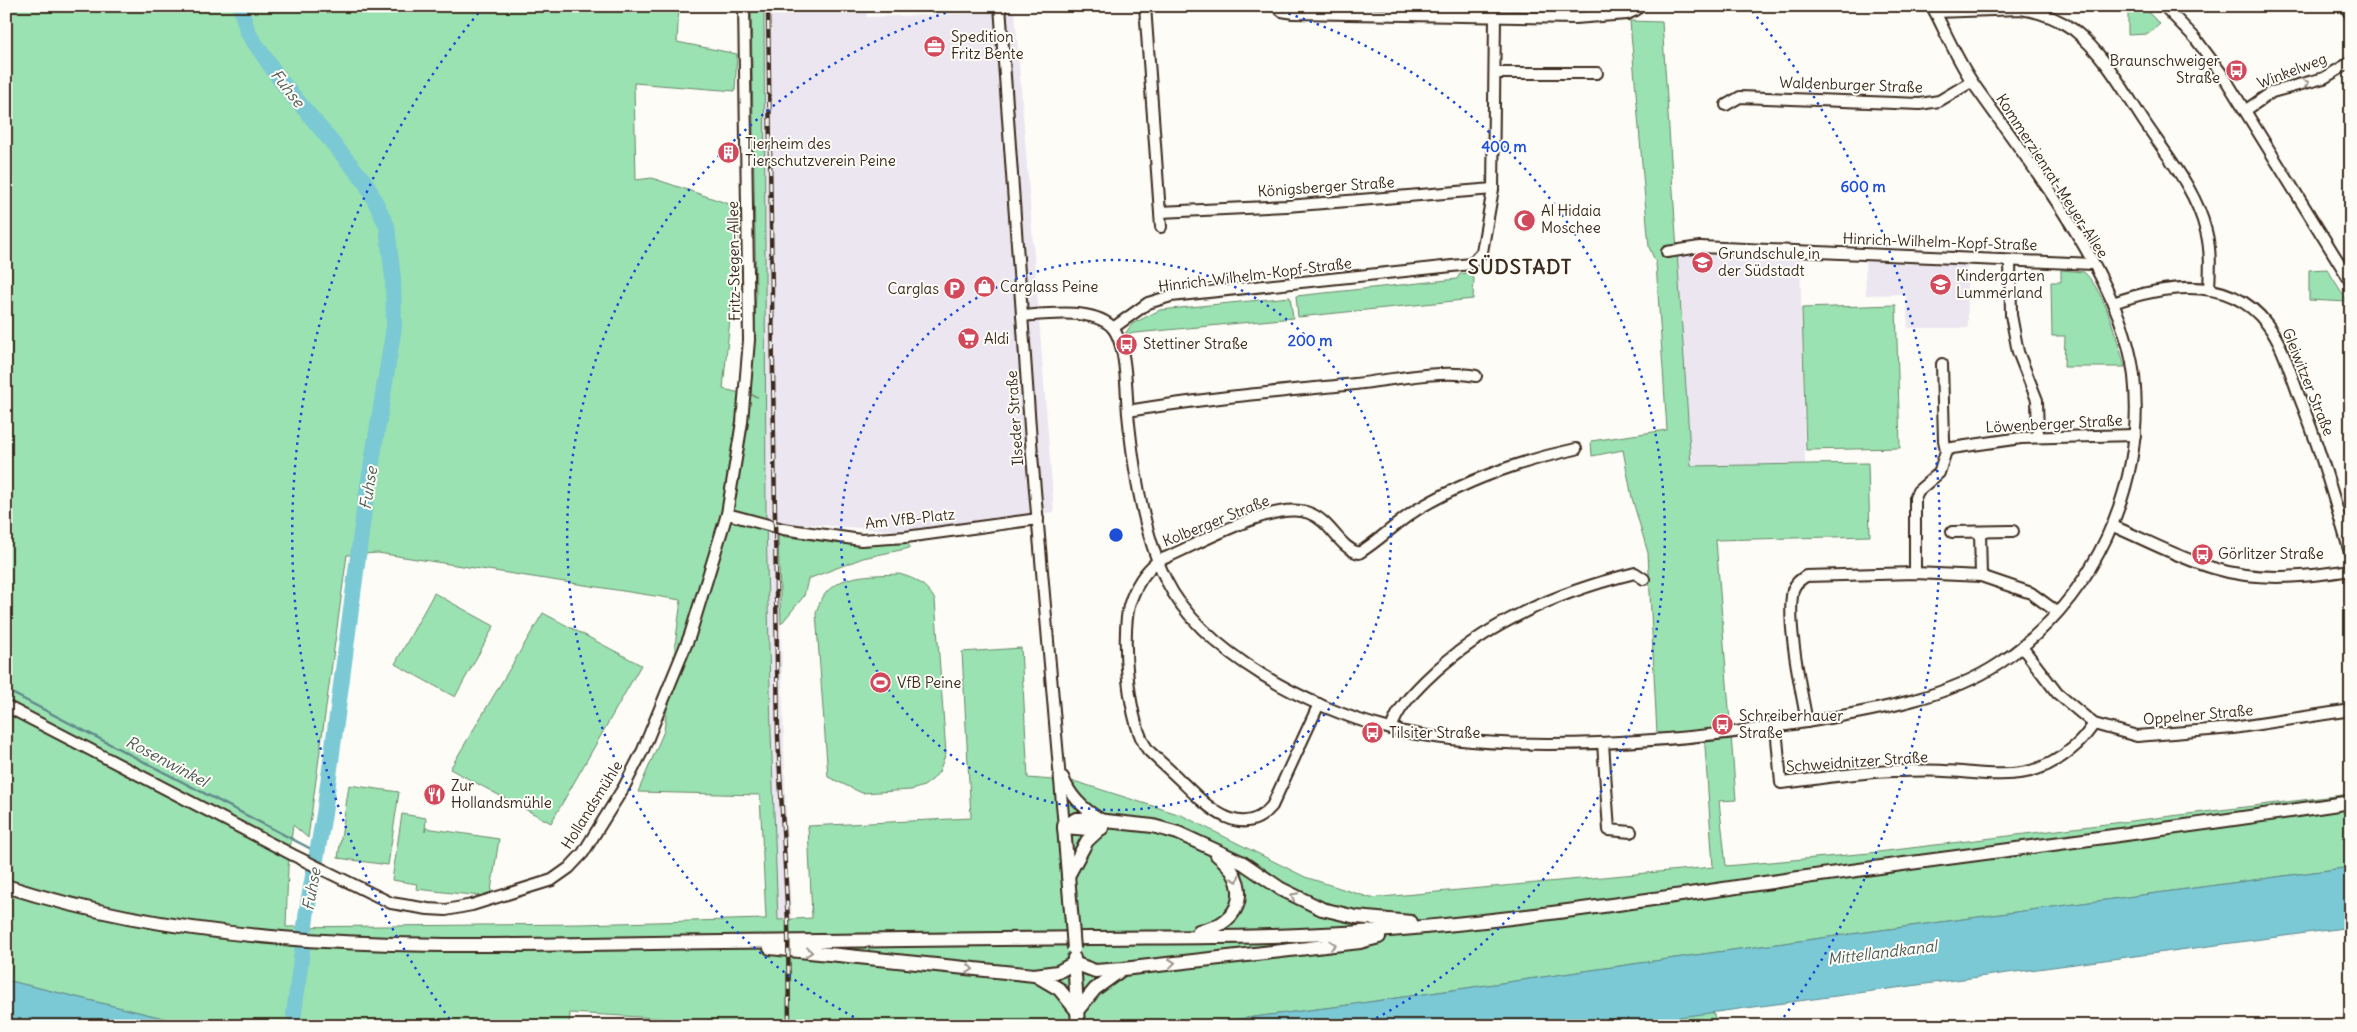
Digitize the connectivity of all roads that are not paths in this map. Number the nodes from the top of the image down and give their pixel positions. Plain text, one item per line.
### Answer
1 (744, 6) edge
2 (1000, 6) edge
3 (1145, 6) edge
4 (1276, 6) edge
5 (2164, 6) edge
6 (2345, 6) edge
7 (1638, 8) edge
8 (1934, 9) edge
9 (2351, 15) edge
10 (1495, 18) junction
11 (2351, 62) edge
12 (1495, 73) junction
13 (1596, 73) dead end
14 (1971, 82) junction
15 (1726, 105) dead end
16 (2246, 110) junction
17 (1493, 189) junction
18 (1160, 212) junction
19 (1161, 227) dead end
20 (1667, 252) dead end
21 (2010, 261) junction
22 (2093, 264) junction
23 (2351, 282) edge
24 (2209, 288) junction
25 (2113, 303) junction
26 (1022, 316) junction
27 (1113, 328) junction
28 (1942, 364) dead end
29 (1476, 376) dead end
30 (1128, 411) junction
31 (2135, 435) junction
32 (2038, 437) junction
33 (1576, 449) dead end
34 (1946, 452) junction
35 (727, 514) junction
36 (1038, 519) junction
37 (2113, 526) junction
38 (2013, 531) dead end
39 (1952, 532) dead end
40 (1980, 532) junction
41 (2351, 556) edge
42 (1158, 561) junction
43 (2351, 570) edge
44 (1915, 573) junction
45 (1981, 576) junction
46 (1644, 579) dead end
47 (2057, 612) junction
48 (2022, 647) junction
49 (1319, 704) junction
50 (6, 706) edge
51 (2351, 710) edge
52 (1807, 722) junction
53 (2094, 724) junction
54 (1776, 727) junction
55 (1391, 729) junction
56 (1603, 743) junction
57 (1060, 772) junction
58 (2351, 802) edge
59 (1101, 824) junction
60 (1064, 826) junction
61 (1631, 832) dead end
62 (1203, 844) junction
63 (1068, 876) junction
64 (6, 886) edge
65 (1443, 924) junction
66 (1418, 928) junction
67 (1159, 938) junction
68 (708, 942) junction
69 (1074, 963) junction
70 (1123, 969) junction
71 (1034, 975) junction
72 (1077, 1011) junction
73 (1078, 1026) edge

1 - 35 street, Fritz-Stegen-Allee
2 - 26 street, Ilseder Straße
3 - 18 street
4 - 10 street
5 - 16 street
6 - 9 street
7 - 10 street
8 - 14 street, Kommerzienrat-Meyer-Allee
8 - 24 street
10 - 12 street
16 -> 11 street, Winkelweg
12 - 13 street
12 - 17 street
14 - 15 street, Waldenburger Straße
14 - 22 street, Kommerzienrat-Meyer-Allee
16 - 23 street
17 - 18 street, Königsberger Straße
17 - 27 street, Hinrich-Wilhelm-Kopf-Straße
18 - 19 street
20 - 21 street, Hinrich-Wilhelm-Kopf-Straße
21 - 22 street, Hinrich-Wilhelm-Kopf-Straße
21 - 32 street
22 - 25 street, Kommerzienrat-Meyer-Allee
24 - 25 street, Gleiwitzer Straße
24 - 41 street, Gleiwitzer Straße
25 - 31 street, Kommerzienrat-Meyer-Allee
26 - 27 street
26 - 36 street, Ilseder Straße
27 - 30 street, Kommerzienrat-Meyer-Allee
28 - 34 street
29 - 30 street
30 - 42 street, Kommerzienrat-Meyer-Allee
31 - 32 street, Löwenberger Straße
31 - 37 street, Kommerzienrat-Meyer-Allee
32 - 34 street, Löwenberger Straße
33 - 42 street, Kolberger Straße
34 - 44 street
35 - 36 street, Am VfB-Platz
35 - 50 street, Hollandsmühle
36 - 57 street, Ilseder Straße
37 - 43 street
37 - 47 street, Kommerzienrat-Meyer-Allee
38 - 40 street
39 - 40 street
40 - 45 street
42 - 49 street, Kommerzienrat-Meyer-Allee
42 - 49 street
44 - 45 street
44 - 52 street
45 - 47 street
46 - 55 street
47 - 48 street, Kommerzienrat-Meyer-Allee
48 - 52 street, Kommerzienrat-Meyer-Allee
48 - 53 street, Oppelner Straße
49 - 55 street, Kommerzienrat-Meyer-Allee
51 - 53 street, Oppelner Straße
52 - 54 street, Kommerzienrat-Meyer-Allee
53 - 54 street, Schweidnitzer Straße
54 - 56 street, Kommerzienrat-Meyer-Allee
55 - 56 street, Kommerzienrat-Meyer-Allee
56 - 61 street
57 - 59 street
57 - 60 street, Ilseder Straße
58 - 65 main road
59 - 60 main road
59 - 62 main road
59 - 63 main road
60 - 63 main road
65 -> 62 main road
62 -> 67 main road
63 - 69 main road, bridge
64 - 68 main road
65 - 66 main road
66 - 67 main road
70 -> 66 main road
67 - 68 main road
68 -> 71 main road
69 - 70 main road
69 - 71 main road
69 - 72 main road
70 - 72 main road
71 - 72 main road
72 - 73 main road

